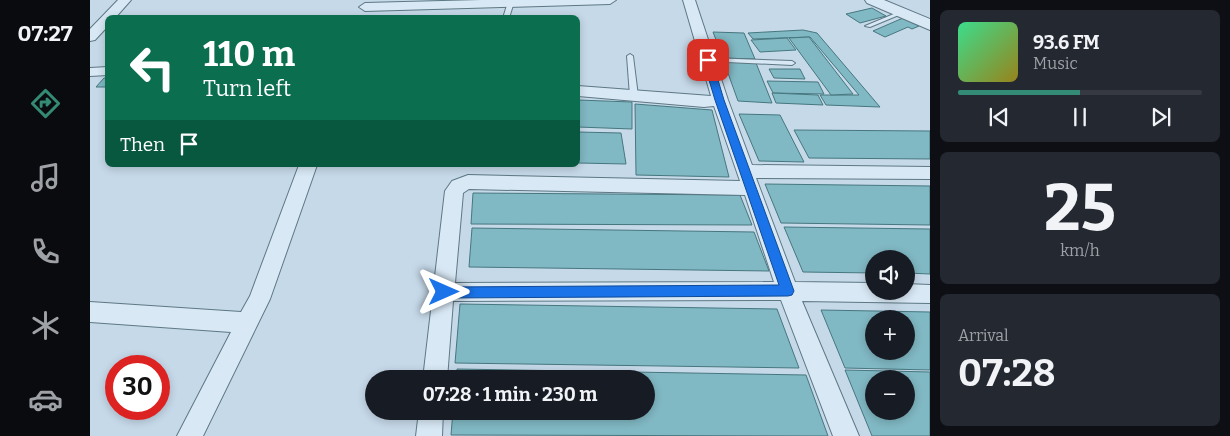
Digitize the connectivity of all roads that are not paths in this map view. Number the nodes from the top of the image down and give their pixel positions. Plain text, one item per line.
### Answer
1 (125, 0) edge
2 (610, 0) edge
3 (689, 0) edge
4 (872, 0) edge
5 (511, 2) junction
6 (364, 8) edge
7 (902, 12) junction
8 (111, 15) edge
9 (507, 15) edge
10 (105, 21) edge
11 (930, 25) edge
12 (868, 26) dead end
13 (90, 36) edge
14 (630, 56) dead end
15 (708, 60) junction
16 (792, 63) dead end
17 (105, 71) edge
18 (90, 72) edge
19 (580, 91) edge
20 (634, 96) junction
21 (720, 100) junction
22 (307, 167) edge
23 (930, 173) edge
24 (748, 180) junction
25 (788, 291) junction
26 (444, 292) junction
27 (930, 294) edge
28 (90, 312) edge
29 (246, 323) junction
30 (436, 370) edge
31 (430, 420) edge
32 (190, 436) edge
33 (429, 436) edge
34 (846, 436) edge

1 - 8 street
2 - 5 street
3 - 15 street
4 - 7 street
5 - 6 street
5 - 9 lane
7 - 11 street
7 - 12 lane
10 - 13 street
14 - 20 lane
15 - 16 lane
15 - 21 street
17 - 18 street
19 - 20 street
20 - 21 street
21 - 24 street
22 - 29 street
23 - 24 street
24 - 25 street
24 - 26 street
25 - 26 street
25 - 27 street
25 - 34 street
26 - 30 street
28 - 29 street
29 - 32 street
31 - 33 street

